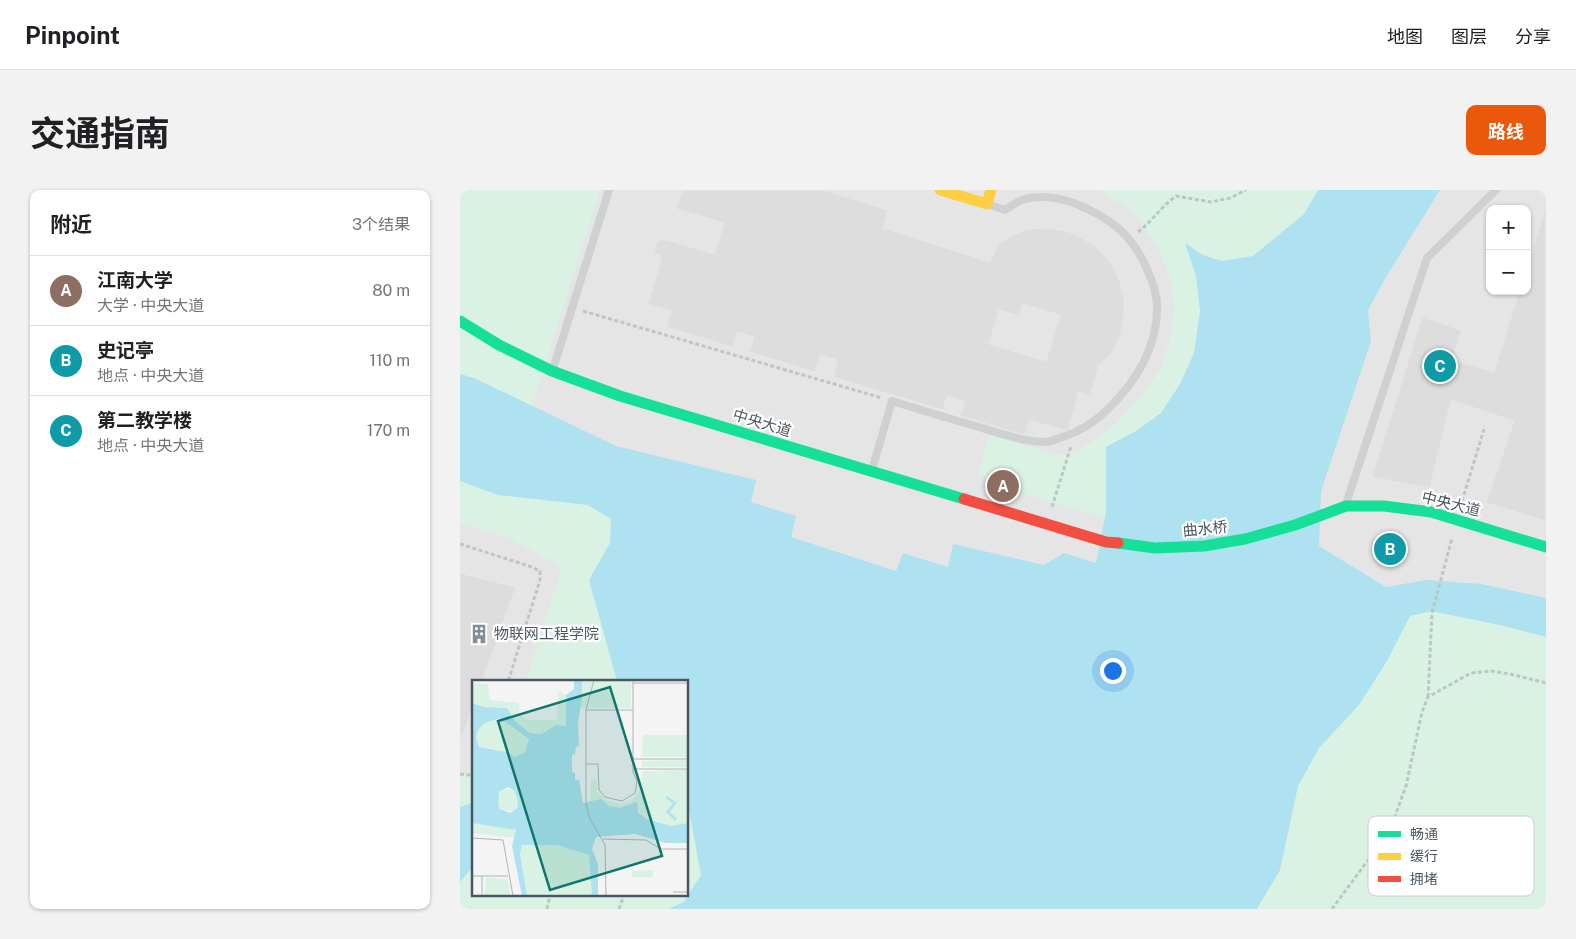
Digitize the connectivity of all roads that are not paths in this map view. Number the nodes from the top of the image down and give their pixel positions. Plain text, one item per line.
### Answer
1 (609, 190) edge
2 (940, 190) edge
3 (991, 190) edge
4 (1496, 190) edge
5 (987, 204) junction
6 (460, 321) edge
7 (552, 371) junction
8 (872, 472) junction
9 (1346, 506) junction
10 (1065, 530) joint
11 (1546, 547) edge

1 - 7 lane
2 - 5 street
3 - 5 street
4 - 9 lane
5 - 8 lane
6 - 7 street, 中央大道
7 - 8 street, 中央大道
8 - 10 street, 中央大道
9 - 10 street, 曲水桥
9 - 11 street, 中央大道

